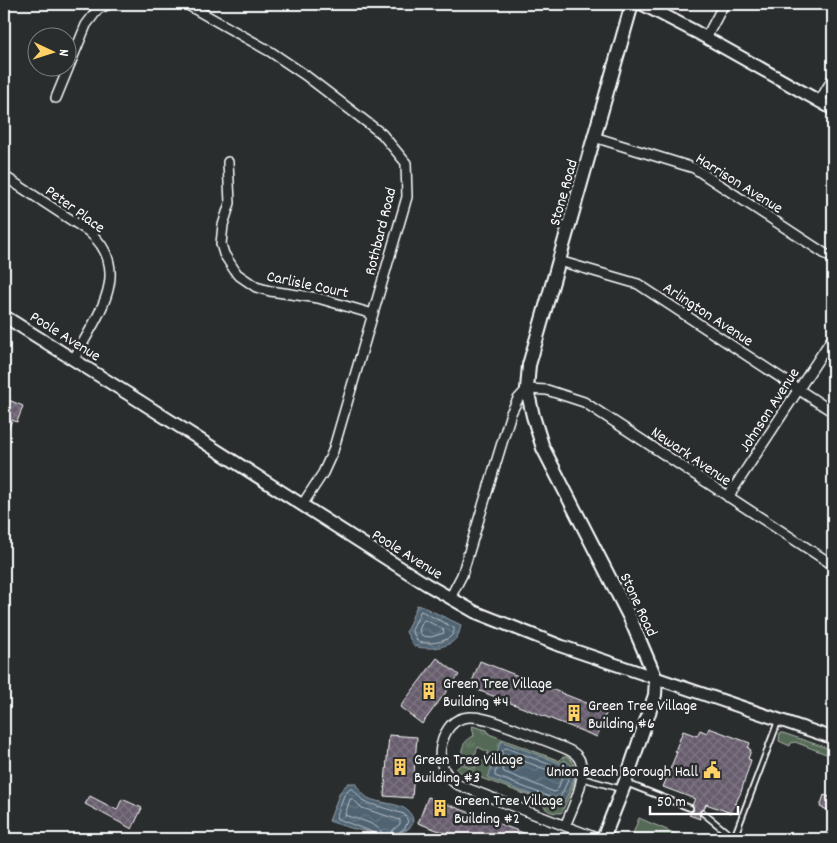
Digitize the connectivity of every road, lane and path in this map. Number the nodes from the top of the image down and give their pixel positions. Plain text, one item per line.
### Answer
1 (109, 4) edge
2 (186, 4) edge
3 (632, 4) edge
4 (642, 4) edge
5 (724, 4) edge
6 (706, 38) junction
7 (833, 78) edge
8 (56, 98) dead end
9 (819, 102) junction
10 (833, 109) edge
11 (594, 138) junction
12 (228, 162) dead end
13 (4, 176) edge
14 (833, 259) edge
15 (559, 260) junction
16 (373, 314) junction
17 (4, 316) edge
18 (833, 337) edge
19 (74, 359) junction
20 (527, 390) junction
21 (799, 390) junction
22 (833, 412) edge
23 (728, 497) junction
24 (302, 505) junction
25 (833, 565) edge
26 (450, 598) junction
27 (656, 679) junction
28 (779, 720) junction
29 (833, 738) edge
30 (582, 778) junction
31 (623, 786) junction
32 (690, 808) dead end
33 (703, 814) dead end
34 (566, 826) junction
35 (601, 839) edge

1 - 8 street
2 - 16 street, Rothbard Road
3 - 11 main road, Stone Road
4 - 6 street
5 - 6 street
6 - 9 street
7 - 9 street
9 - 10 street
11 - 14 street, Harrison Avenue
11 - 15 main road, Stone Road
12 - 16 street, Carlisle Court
13 - 19 street, Peter Place
15 - 20 main road, Stone Road
15 - 21 street, Arlington Avenue
16 - 24 street, Rothbard Road
17 - 19 street, Poole Avenue
18 - 21 street, Johnson Avenue
19 - 24 street, Poole Avenue
20 - 23 street, Newark Avenue
20 - 26 street, Stone Road
20 - 27 main road, Stone Road
21 - 22 street, Arlington Avenue
21 - 23 street, Johnson Avenue
23 - 25 street, Newark Avenue
24 - 26 street, Poole Avenue
26 - 27 street, Poole Avenue
27 - 28 street, Poole Avenue
27 - 31 main road
28 - 29 street, Poole Avenue
28 - 33 lane
30 - 31 lane
30 - 34 street
30 - 34 street
31 - 32 lane
31 - 35 main road
34 - 35 street

